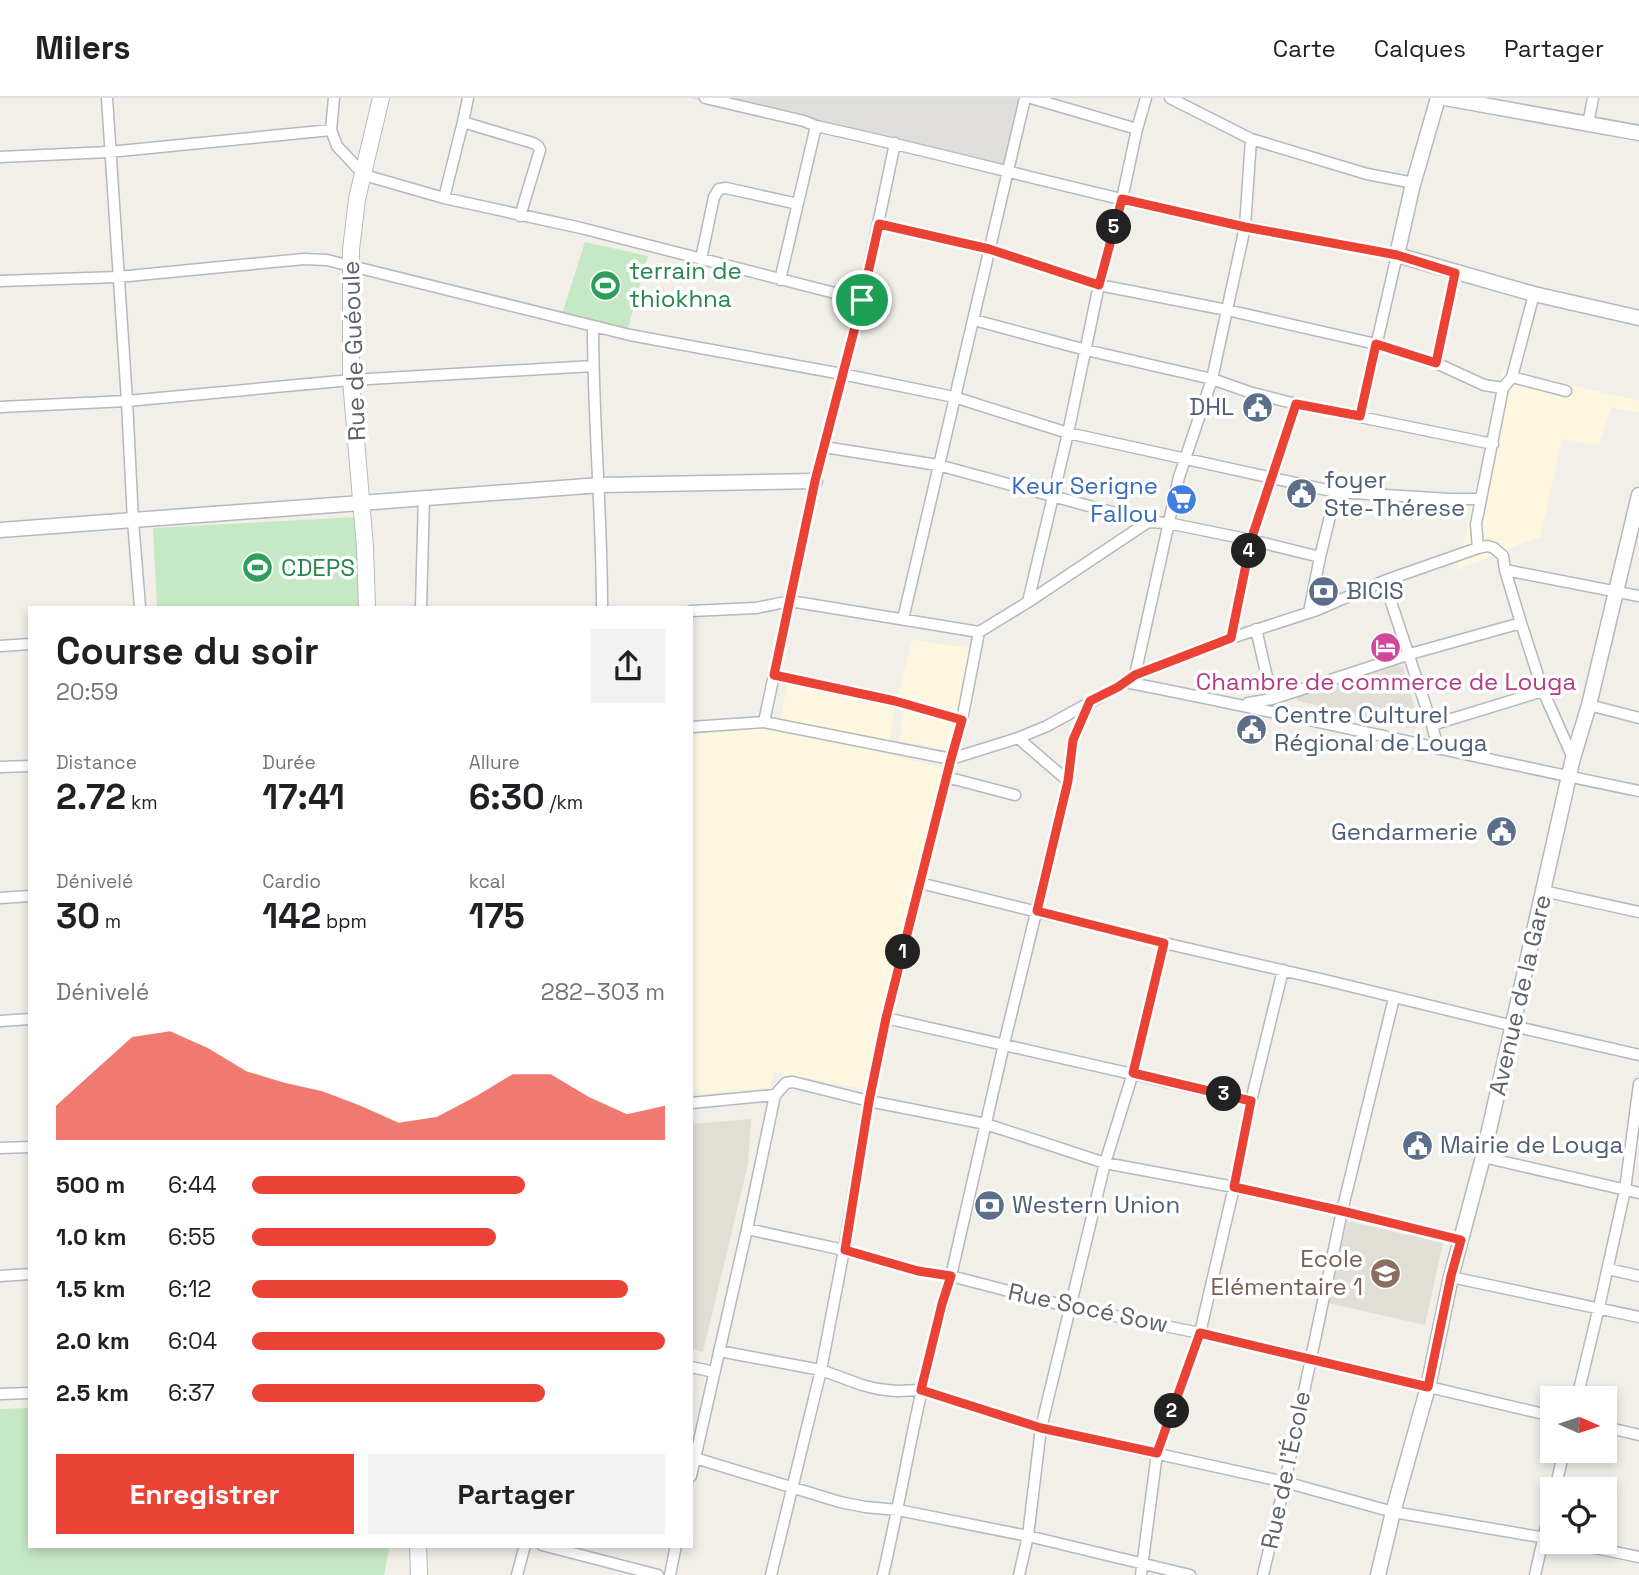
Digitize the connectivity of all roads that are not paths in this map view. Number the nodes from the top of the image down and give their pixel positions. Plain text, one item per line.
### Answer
1 (107, 98) edge
2 (334, 98) edge
3 (382, 98) edge
4 (468, 98) edge
5 (705, 98) edge
6 (1026, 98) edge
7 (1031, 98) edge
8 (1146, 98) edge
9 (1170, 98) edge
10 (1438, 98) edge
11 (1445, 98) edge
12 (1593, 98) edge
13 (1476, 101) edge
14 (463, 122) junction
15 (1588, 124) junction
16 (816, 126) junction
17 (1137, 129) junction
18 (331, 130) junction
19 (1639, 133) edge
20 (1251, 139) junction
21 (895, 143) junction
22 (109, 152) junction
23 (0, 157) edge
24 (1008, 171) junction
25 (364, 175) junction
26 (1414, 183) junction
27 (444, 198) junction
28 (1122, 199) junction
29 (799, 204) junction
30 (520, 216) junction
31 (879, 224) junction
32 (1245, 227) junction
33 (989, 249) junction
34 (1397, 255) junction
35 (701, 259) junction
36 (352, 266) junction
37 (1455, 273) junction
38 (118, 277) junction
39 (780, 280) junction
40 (0, 281) edge
41 (1099, 285) junction
42 (1534, 294) junction
43 (862, 300) junction
44 (1227, 310) junction
45 (1639, 318) edge
46 (974, 320) junction
47 (593, 326) junction
48 (1376, 344) junction
49 (1086, 350) junction
50 (1436, 363) junction
51 (593, 366) junction
52 (842, 374) junction
53 (1512, 377) junction
54 (1212, 379) junction
55 (351, 380) junction
56 (1503, 388) junction
57 (1566, 391) dead end
58 (954, 397) junction
59 (127, 401) junction
60 (1296, 404) junction
61 (0, 407) edge
62 (1360, 416) junction
63 (1068, 433) junction
64 (1493, 444) junction
65 (824, 447) junction
66 (1185, 458) junction
67 (938, 465) junction
68 (1272, 478) junction
69 (815, 481) junction
70 (600, 485) junction
71 (1336, 492) junction
72 (1053, 495) junction
73 (1639, 495) edge
74 (424, 498) junction
75 (1481, 499) junction
76 (361, 502) junction
77 (133, 521) junction
78 (1147, 522) junction
79 (1168, 523) junction
80 (1635, 528) edge
81 (0, 530) edge
82 (1251, 540) junction
83 (1478, 548) junction
84 (1320, 557) junction
85 (1505, 570) junction
86 (1384, 581) junction
87 (1616, 591) junction
88 (1639, 596) edge
89 (790, 601) junction
90 (1028, 602) junction
91 (140, 606) edge
92 (367, 606) edge
93 (421, 606) edge
94 (602, 606) edge
95 (693, 611) edge
96 (1309, 612) junction
97 (903, 619) junction
98 (1521, 623) junction
99 (1256, 629) junction
100 (979, 632) junction
101 (1231, 638) junction
102 (28, 644) edge
103 (0, 646) edge
104 (1410, 654) junction
105 (774, 675) junction
106 (1135, 675) junction
107 (1125, 682) junction
108 (1543, 691) junction
109 (1272, 699) junction
110 (1090, 701) junction
111 (1241, 705) junction
112 (1589, 705) junction
113 (1639, 718) edge
114 (962, 720) junction
115 (764, 722) junction
116 (1432, 725) junction
117 (693, 727) edge
118 (1018, 738) junction
119 (1438, 749) junction
120 (1573, 758) junction
121 (951, 759) junction
122 (28, 766) edge
123 (0, 767) edge
124 (946, 777) junction
125 (1570, 777) junction
126 (1068, 781) junction
127 (1639, 791) edge
128 (1015, 795) dead end
129 (920, 883) junction
130 (1543, 891) junction
131 (28, 896) edge
132 (0, 898) edge
133 (1037, 911) junction
134 (1639, 912) edge
135 (1164, 943) junction
136 (1283, 970) junction
137 (1394, 998) junction
138 (886, 1018) junction
139 (28, 1019) edge
140 (0, 1021) edge
141 (1513, 1026) junction
142 (1004, 1044) junction
143 (1639, 1055) edge
144 (1133, 1073) junction
145 (1639, 1084) edge
146 (775, 1095) junction
147 (869, 1101) junction
148 (1251, 1101) junction
149 (693, 1104) edge
150 (986, 1124) junction
151 (28, 1147) edge
152 (0, 1148) edge
153 (1483, 1157) junction
154 (1105, 1163) junction
155 (1234, 1187) junction
156 (1625, 1190) junction
157 (1639, 1193) edge
158 (1342, 1211) junction
159 (747, 1229) junction
160 (1461, 1240) junction
161 (845, 1250) junction
162 (1608, 1269) junction
163 (28, 1274) edge
164 (0, 1276) edge
165 (951, 1276) junction
166 (1451, 1276) junction
167 (1639, 1276) edge
168 (1070, 1307) junction
169 (1600, 1307) junction
170 (1639, 1317) edge
171 (1200, 1333) junction
172 (719, 1351) junction
173 (1310, 1358) junction
174 (693, 1367) edge
175 (821, 1370) junction
176 (714, 1372) junction
177 (1580, 1386) edge
178 (1428, 1387) junction
179 (921, 1390) junction
180 (28, 1393) edge
181 (0, 1394) edge
182 (1540, 1413) edge
183 (1041, 1428) junction
184 (1617, 1430) edge
185 (1639, 1435) edge
186 (1157, 1453) junction
187 (695, 1458) junction
188 (693, 1467) edge
189 (1285, 1482) junction
190 (792, 1488) junction
191 (898, 1510) junction
192 (1393, 1512) junction
193 (1028, 1536) junction
194 (1540, 1537) edge
195 (418, 1548) edge
196 (524, 1548) edge
197 (554, 1548) edge
198 (675, 1548) edge
199 (1617, 1552) edge
200 (1542, 1554) edge
201 (1639, 1557) edge
202 (1142, 1570) edge
203 (419, 1575) edge
204 (517, 1575) edge
205 (658, 1575) edge
206 (670, 1575) edge
207 (771, 1575) edge
208 (883, 1575) edge
209 (1019, 1575) edge
210 (1190, 1575) edge
211 (1263, 1575) edge
212 (1377, 1575) edge
213 (1535, 1575) edge

1 - 22 street
2 - 18 street
3 - 25 main road, Rue de Guéoule
4 - 14 street
5 - 16 street
6 - 24 street
7 - 17 street
8 - 17 street
9 - 20 street
10 - 26 street
11 - 13 street
12 - 15 street
13 - 15 street
14 - 27 street
14 - 30 street
15 - 19 street
16 - 21 street
16 - 29 street
17 - 28 street
18 - 22 street
18 - 25 street
20 - 26 street
20 - 32 street
21 - 24 street
21 - 31 street
22 - 23 street
22 - 38 street
24 - 28 street
24 - 33 street
25 - 27 street
25 - 36 main road, Rue de Guéoule
26 - 34 street
27 - 30 street
28 - 32 street
28 - 41 street
29 - 35 street
29 - 39 street
30 - 35 street
31 - 33 street
31 - 43 street
32 - 34 street
32 - 44 street
33 - 41 street
33 - 46 street
34 - 37 street
34 - 48 street
35 - 39 street
36 - 38 street
36 - 47 street
36 - 55 main road, Rue de Guéoule
37 - 42 street
37 - 50 street
38 - 40 street
38 - 59 street
39 - 43 street
41 - 44 street
41 - 49 street
42 - 45 street
42 - 53 street
43 - 52 street
44 - 48 street
44 - 54 street
46 - 49 street
46 - 58 street
47 - 51 street
47 - 52 street
48 - 50 street
48 - 62 street
49 - 54 street
49 - 63 street
50 - 56 street
51 - 55 street
51 - 70 street
52 - 58 street
52 - 65 street
53 - 56 street
53 - 57 street
54 - 60 street
54 - 66 street
55 - 59 street
55 - 76 main road, Rue de Guéoule
56 - 64 street
58 - 63 street
58 - 67 street
59 - 61 street
59 - 77 street
60 - 62 street
60 - 68 street
62 - 64 street
63 - 66 street
63 - 72 street
64 - 75 street
65 - 67 street
65 - 69 street
66 - 68 street
66 - 79 street
67 - 72 street
67 - 97 street
68 - 71 street
68 - 82 street
69 - 70 street
69 - 89 street
70 - 74 street
70 - 94 street
71 - 75 street
71 - 84 street
72 - 78 street
72 - 90 street
73 - 80 street, Avenue de la Gare
74 - 76 street
74 - 93 street
75 - 83 street
76 - 77 street
76 - 92 main road, Rue de Guéoule
77 - 81 street
77 - 91 street
78 - 79 street
78 - 90 street
79 - 82 street
79 - 106 street
80 - 87 street, Avenue de la Gare
82 - 84 street
82 - 101 street
83 - 85 street
83 - 86 street
84 - 96 street
85 - 87 street
85 - 98 street
86 - 96 street
86 - 104 street
87 - 88 street
87 - 112 street, Avenue de la Gare
89 - 95 street
89 - 97 street
89 - 105 street
90 - 100 street
96 - 99 street
97 - 100 street
98 - 104 street
98 - 108 street
99 - 101 street
99 - 109 street
100 - 114 street
101 - 106 street
102 - 103 street
104 - 109 street
104 - 116 street
105 - 114 street
105 - 115 street
106 - 107 street
107 - 110 street
107 - 111 street
108 - 116 street
108 - 120 street
109 - 111 street
110 - 118 street
110 - 126 street
111 - 119 street
112 - 113 street
112 - 120 street, Avenue de la Gare
114 - 121 street
115 - 117 street
115 - 121 street
116 - 119 street
118 - 121 street
118 - 126 street
119 - 125 street
120 - 125 street, Avenue de la Gare
121 - 124 street
122 - 123 street
124 - 128 street
124 - 129 street
125 - 127 street
125 - 130 street, Avenue de la Gare
126 - 133 street
129 - 133 street
129 - 138 street
130 - 134 street
130 - 141 street, Avenue de la Gare
131 - 132 street
133 - 135 street
133 - 142 street
135 - 136 street
135 - 144 street
136 - 137 street
136 - 148 street
137 - 141 street
137 - 158 street, Rue de l'École
138 - 142 street
138 - 147 street
139 - 140 street
141 - 143 street
141 - 153 street, Avenue de la Gare
142 - 144 street
142 - 150 street
144 - 148 street
144 - 154 street
145 - 156 street
146 - 147 street
146 - 149 street
146 - 159 street
147 - 150 street
147 - 161 street
148 - 155 street
150 - 154 street
150 - 165 street
151 - 152 street
153 - 156 street
153 - 160 street, Avenue de la Gare
154 - 155 street
154 - 168 street
155 - 158 street
155 - 171 street
156 - 157 street
156 - 162 street
158 - 160 street
158 - 173 street, Rue de l'École
159 - 161 street, Rue Socé Sow
159 - 172 street
160 - 166 street, Avenue de la Gare
161 - 165 street, Rue Socé Sow
161 - 175 street
162 - 167 street
162 - 169 street
163 - 164 street
165 - 168 street, Rue Socé Sow
165 - 179 street
166 - 169 street
166 - 178 street, Avenue de la Gare
168 - 171 street, Rue Socé Sow
168 - 183 street
169 - 170 street
169 - 177 street
171 - 173 street, Rue Socé Sow
171 - 186 street
172 - 175 street
172 - 176 street
173 - 178 street, Rue Socé Sow
173 - 189 street, Rue de l'École
174 - 176 street
175 - 179 street
175 - 190 street
176 - 187 street
178 - 182 street, Rue Socé Sow
178 - 192 street, Avenue de la Gare
179 - 183 street
179 - 191 street
180 - 181 street
183 - 186 street
183 - 193 street
184 - 185 street
186 - 189 street
186 - 202 street
187 - 188 street
187 - 190 street
189 - 192 street
189 - 211 street, Rue de l'École
190 - 191 street
190 - 207 street
191 - 193 street
191 - 208 street
192 - 194 street
192 - 212 street, Avenue de la Gare
193 - 202 street
193 - 209 street
195 - 203 main road
196 - 204 street
197 - 205 street
198 - 206 street
199 - 201 street
200 - 213 street
202 - 210 street

